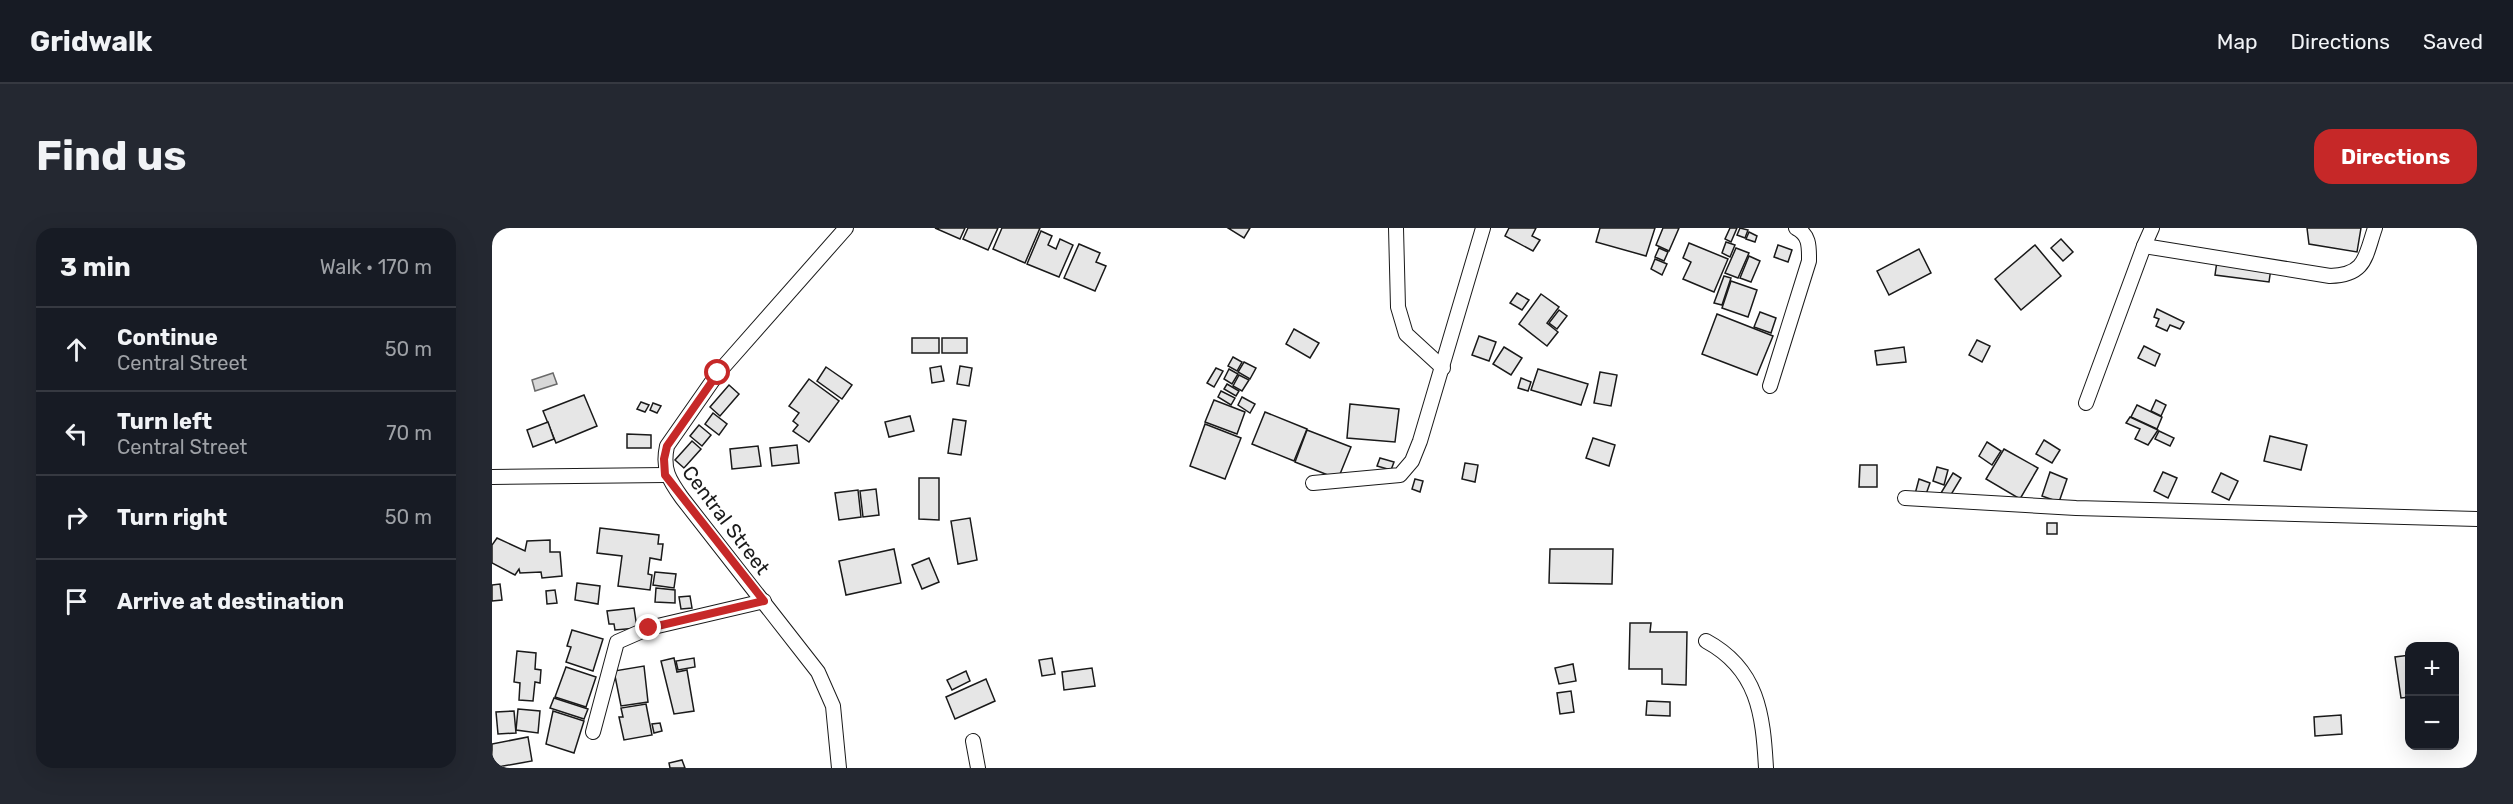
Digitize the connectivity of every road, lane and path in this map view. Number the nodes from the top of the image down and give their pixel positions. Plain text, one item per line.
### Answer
1 (846, 228) edge
2 (1396, 228) edge
3 (1483, 228) edge
4 (1796, 228) edge
5 (2152, 228) edge
6 (2375, 228) edge
7 (2144, 246) junction
8 (1443, 368) junction
9 (1770, 386) dead end
10 (2086, 403) dead end
11 (665, 475) junction
12 (492, 477) edge
13 (1313, 483) dead end
14 (1905, 498) dead end
15 (2477, 519) edge
16 (764, 601) junction
17 (1706, 642) dead end
18 (593, 732) dead end
19 (973, 741) dead end
20 (839, 768) edge
21 (978, 768) edge
22 (1766, 768) edge

1 - 11 street, Central Street
2 - 8 street
3 - 8 street
4 - 9 street
5 - 7 street
6 - 7 street
7 - 10 street
8 - 13 street
11 - 12 street
11 - 16 street, Central Street
14 - 15 street
16 - 18 street
16 - 20 street, Central Street
17 - 22 street
19 - 21 street

